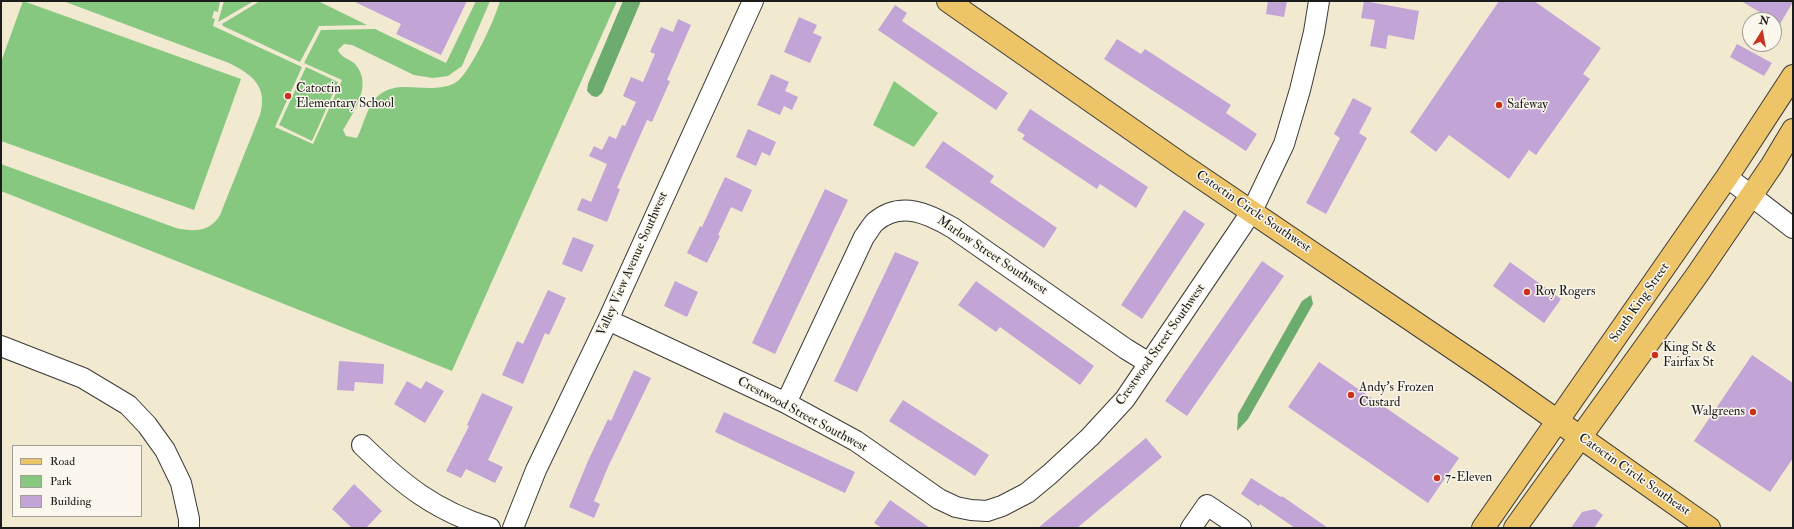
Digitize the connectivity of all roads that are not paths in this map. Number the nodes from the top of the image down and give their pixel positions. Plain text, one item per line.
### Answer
1 (753, 1) edge
2 (949, 1) edge
3 (1319, 1) edge
4 (1793, 76) edge
5 (1793, 130) edge
6 (1727, 177) junction
7 (1750, 196) junction
8 (1252, 212) junction
9 (1793, 228) edge
10 (608, 320) junction
11 (1, 346) edge
12 (1149, 363) junction
13 (786, 403) junction
14 (1557, 423) junction
15 (1580, 437) junction
16 (362, 444) dead end
17 (189, 528) edge
18 (490, 528) edge
19 (513, 528) edge
20 (1191, 528) edge
21 (1241, 528) edge
22 (1483, 528) edge
23 (1515, 528) edge
24 (1709, 528) edge

1 - 10 street, Valley View Avenue Southwest
2 - 8 main road, Catoctin Circle Southwest
3 - 8 street, Crestwood Street Southwest
4 - 6 main road, South King Street
5 - 7 main road
6 - 7 street
6 - 14 main road, South King Street
7 - 9 street
7 - 15 main road
8 - 12 street, Crestwood Street Southwest
8 - 14 main road, Catoctin Circle Southwest
10 - 13 street, Crestwood Street Southwest
10 - 19 street, Valley View Avenue Southwest
11 - 17 street
12 - 13 street, Crestwood Street Southwest
12 - 13 street, Marlow Street Southwest
14 - 15 main road, Catoctin Circle Southeast
14 - 22 main road, South King Street
15 - 23 main road
15 - 24 main road, Catoctin Circle Southeast
16 - 18 street
20 - 21 street

